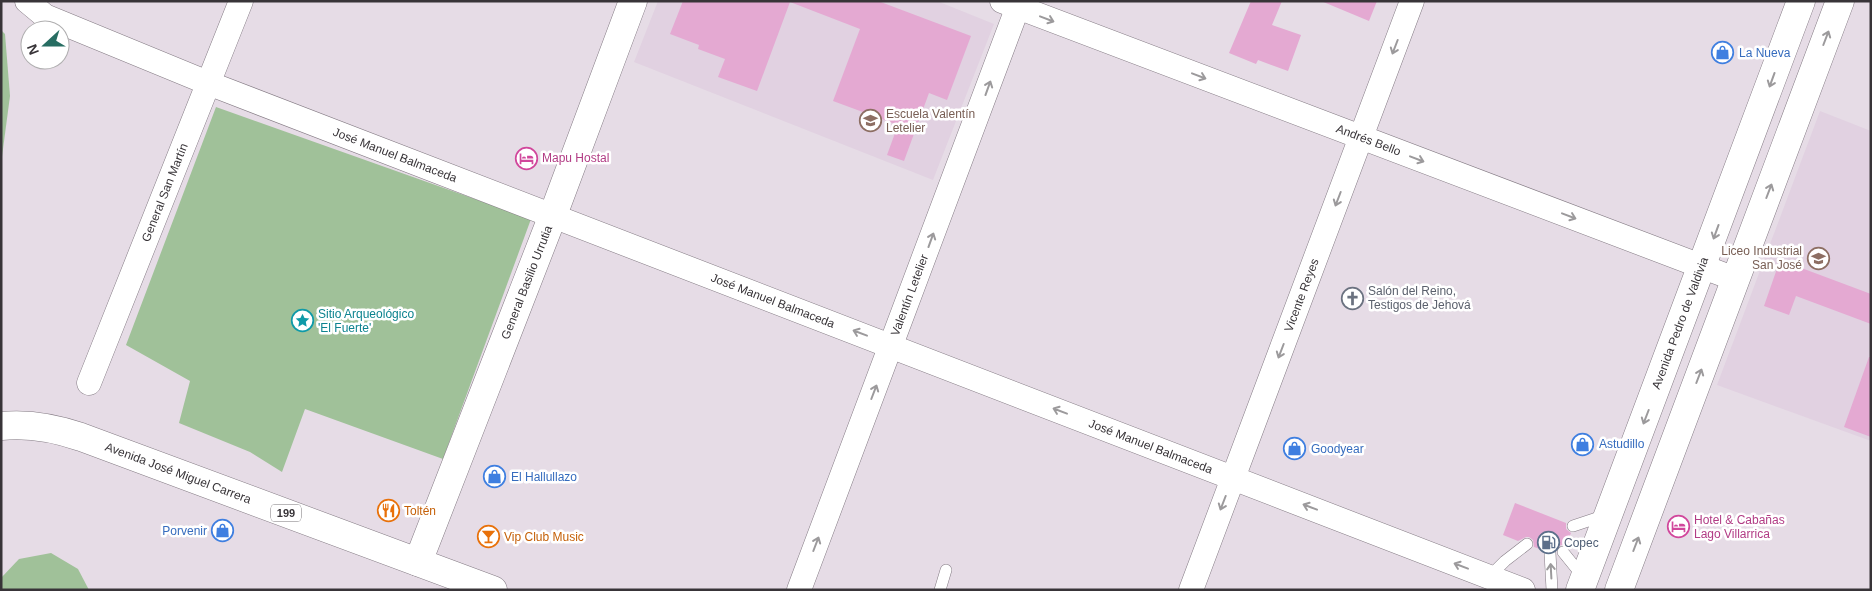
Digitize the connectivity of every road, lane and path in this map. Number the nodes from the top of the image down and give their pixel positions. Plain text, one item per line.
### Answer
1 (27, 1) edge
2 (241, 1) edge
3 (633, 1) edge
4 (1412, 1) edge
5 (1802, 1) edge
6 (1840, 1) edge
7 (1013, 3) edge
8 (208, 82) junction
9 (1361, 138) junction
10 (553, 215) junction
11 (1703, 267) junction
12 (1735, 279) junction
13 (892, 346) junction
14 (89, 384) dead end
15 (1, 426) edge
16 (1233, 477) junction
17 (1609, 513) junction
18 (1573, 526) dead end
19 (1527, 544) dead end
20 (1563, 552) dead end
21 (1550, 553) dead end
22 (418, 562) junction
23 (946, 570) dead end
24 (1489, 577) junction
25 (1582, 584) edge
26 (484, 588) edge
27 (799, 590) edge
28 (940, 590) edge
29 (1190, 590) edge
30 (1523, 590) edge
31 (1552, 590) edge
32 (1619, 590) edge

1 - 8 street, José Manuel Balmaceda
2 - 8 street, General San Martín
3 - 10 main road, General Basilio Urrutia
4 -> 9 street, Vicente Reyes
5 -> 11 main road, Avenida Pedro de Valdivia
12 -> 6 main road
7 -> 9 street, Andrés Bello
13 -> 7 street, Valentín Letelier
8 - 10 street, José Manuel Balmaceda
8 - 14 street, General San Martín
9 -> 11 street, Andrés Bello
9 -> 16 street, Vicente Reyes
13 -> 10 street, José Manuel Balmaceda
10 - 22 main road, General Basilio Urrutia
11 - 12 street, Andrés Bello
11 -> 17 main road, Avenida Pedro de Valdivia
32 -> 12 main road
16 -> 13 street, José Manuel Balmaceda
27 -> 13 street, Valentín Letelier
15 - 22 main road, Avenida José Miguel Carrera / 199
24 -> 16 street, José Manuel Balmaceda
16 -> 29 street, Vicente Reyes
17 - 18 lane
17 - 25 main road, Avenida Pedro de Valdivia
19 - 24 lane
20 - 25 lane
31 -> 21 lane
22 - 26 main road, Avenida José Miguel Carrera
23 - 28 lane
24 - 30 street, José Manuel Balmaceda

